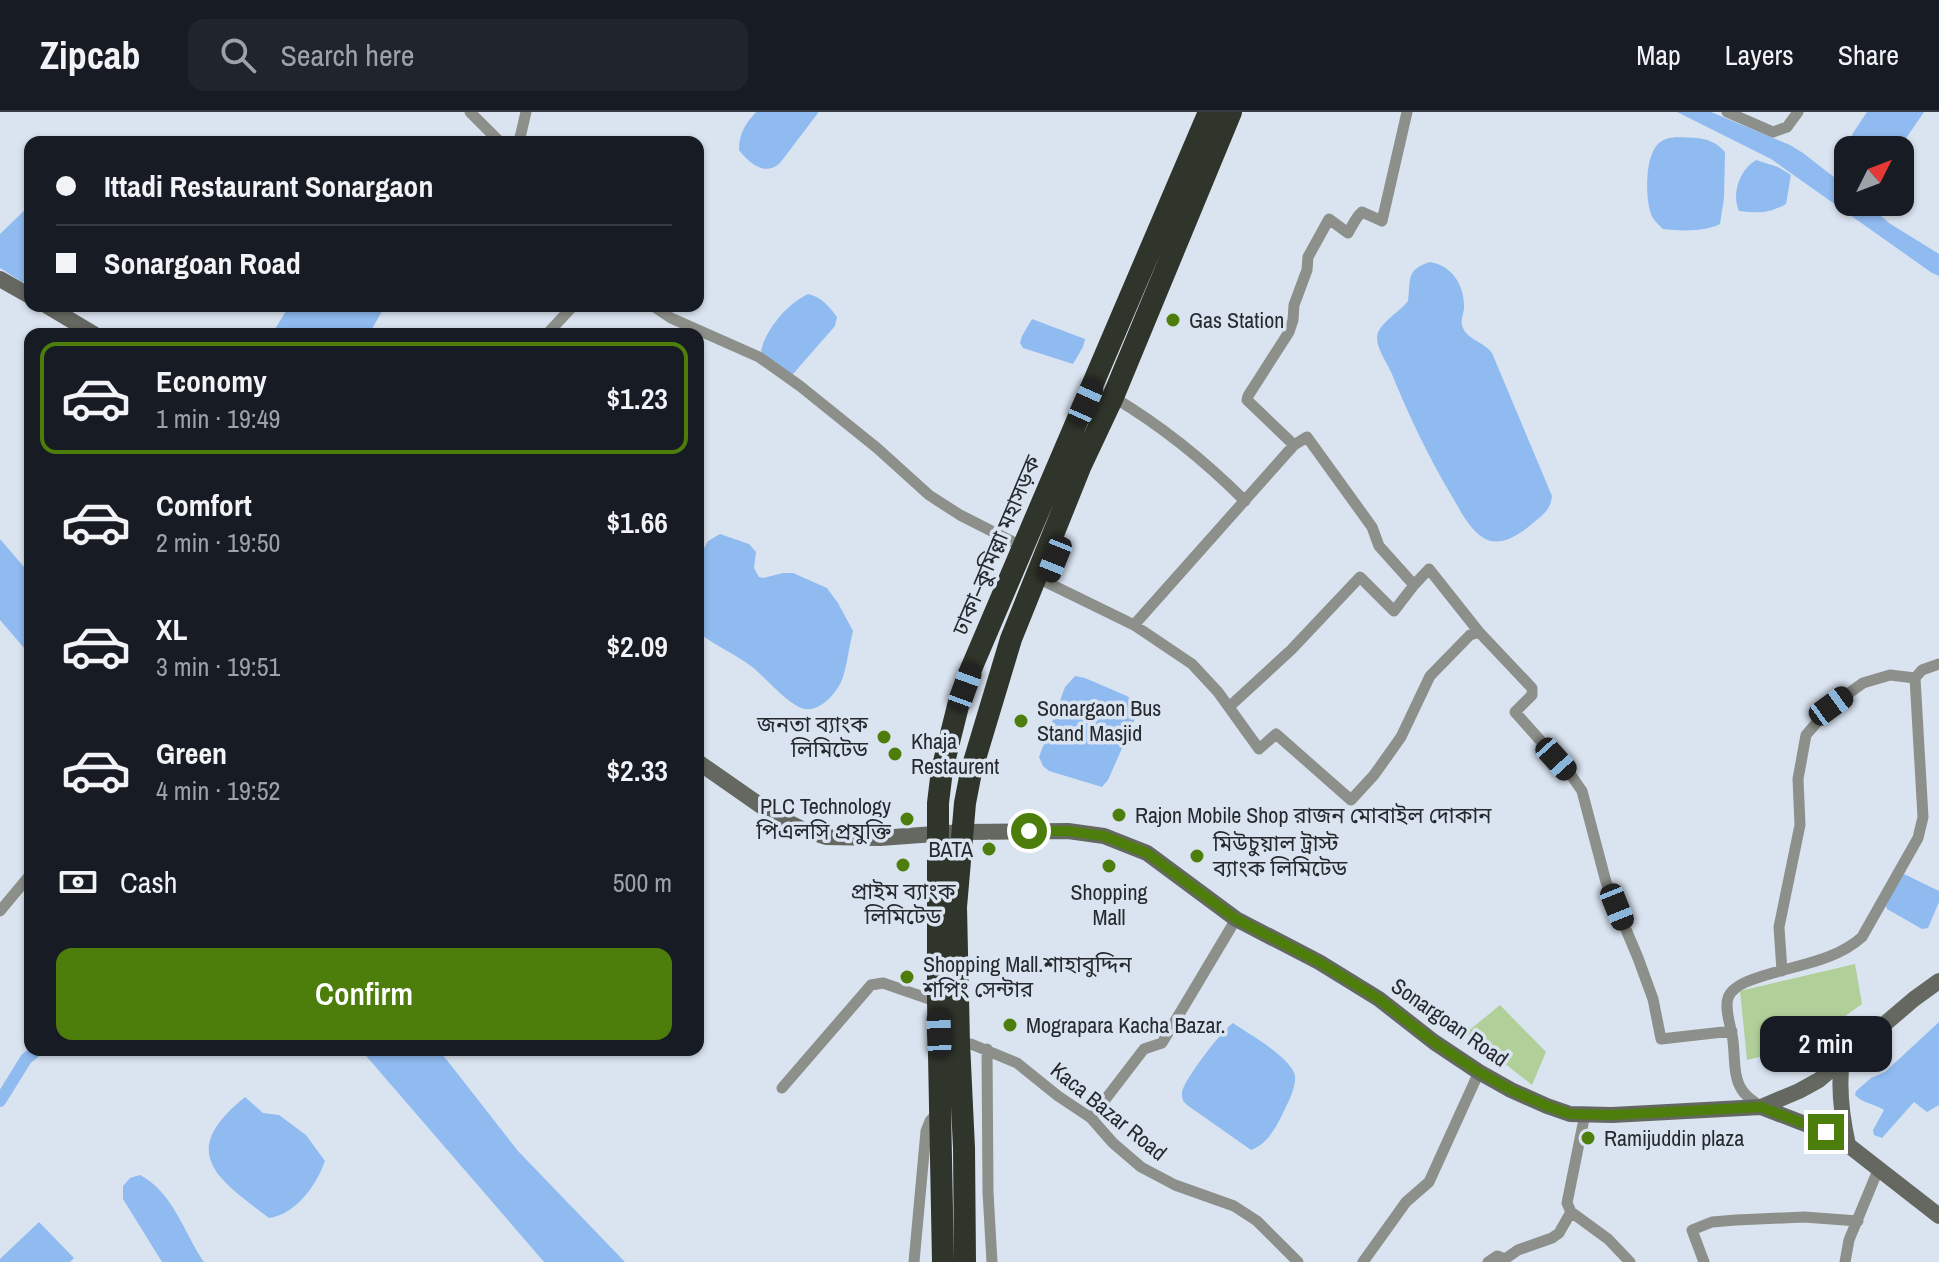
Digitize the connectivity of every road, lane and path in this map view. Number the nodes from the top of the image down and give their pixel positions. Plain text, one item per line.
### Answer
1 (470, 112) edge
2 (526, 112) edge
3 (1209, 112) edge
4 (1231, 112) edge
5 (1407, 112) edge
6 (1727, 112) edge
7 (1798, 112) edge
8 (494, 136) edge
9 (520, 136) edge
10 (0, 279) edge
11 (24, 293) edge
12 (57, 312) edge
13 (567, 312) edge
14 (662, 312) edge
15 (84, 328) edge
16 (553, 328) edge
17 (694, 328) edge
18 (704, 333) edge
19 (1113, 397) junction
20 (1103, 419) junction
21 (1294, 445) junction
22 (1245, 501) junction
23 (1023, 547) junction
24 (1046, 582) junction
25 (1414, 585) junction
26 (1134, 625) junction
27 (1479, 632) junction
28 (1939, 664) edge
29 (1915, 678) junction
30 (1229, 707) junction
31 (704, 766) edge
32 (968, 832) junction
33 (937, 834) junction
34 (24, 882) edge
35 (0, 911) edge
36 (1236, 919) junction
37 (1782, 971) junction
38 (1939, 981) edge
39 (938, 1002) junction
40 (1732, 1031) junction
41 (979, 1046) junction
42 (1842, 1060) junction
43 (1479, 1072) junction
44 (782, 1088) dead end
45 (1761, 1107) junction
46 (941, 1108) junction
47 (1585, 1114) junction
48 (1091, 1118) junction
49 (1848, 1145) junction
50 (1878, 1170) junction
51 (964, 1186) junction
52 (1571, 1212) junction
53 (1939, 1216) edge
54 (1858, 1221) junction
55 (914, 1262) edge
56 (943, 1262) edge
57 (965, 1262) edge
58 (992, 1262) edge
59 (1298, 1262) edge
60 (1363, 1262) edge
61 (1488, 1262) edge
62 (1630, 1262) edge
63 (1704, 1262) edge
64 (1845, 1262) edge

1 - 8 street
2 - 9 street
3 - 23 highway, ঢাকা–কুমিল্লা মহাসড়ক
4 - 19 highway
5 - 21 street
6 - 7 street
10 - 11 main road
12 - 15 main road
13 - 16 street
14 - 17 street
18 - 23 street
19 - 20 highway
19 - 22 street
20 - 24 highway
20 - 32 highway
21 - 22 street
21 - 25 street
22 - 26 street
23 - 33 highway, ঢাকা–কুমিল্লা মহাসড়ক
24 - 26 street
24 - 32 highway
25 - 27 street
25 - 30 street
26 - 30 street
27 - 30 street
27 - 40 street
28 - 29 street
29 - 37 street
29 - 37 street
31 - 33 main road, Sonargoan Road
32 - 33 main road, Sonargoan Road
32 - 36 main road, Sonargoan Road
32 - 41 highway
32 - 51 highway
33 - 39 highway, ঢাকা–কুমিল্লা মহাসড়ক
34 - 35 street
36 - 43 main road, Sonargoan Road
36 - 48 street
37 - 40 street
38 - 42 main road, Sonargoan Road
39 - 44 street
39 - 46 highway, ঢাকা–কুমিল্লা মহাসড়ক
40 - 45 street
41 - 48 street, Kaca Bazar Road
41 - 51 highway
41 - 58 street
42 - 45 main road, Sonargoan Road
42 - 49 main road
43 - 47 main road, Sonargoan Road
43 - 60 street
45 - 47 main road, Sonargoan Road
45 - 49 main road, Sonargoan Road
46 - 55 street
46 - 56 highway, ঢাকা–কুমিল্লা মহাসড়ক
47 - 52 street
48 - 59 street, Kaca Bazar Road
49 - 50 main road, Sonargoan Road
50 - 53 main road, Sonargoan Road
50 - 54 street
51 - 57 highway
52 - 61 street
52 - 62 street
54 - 63 street
54 - 64 street

